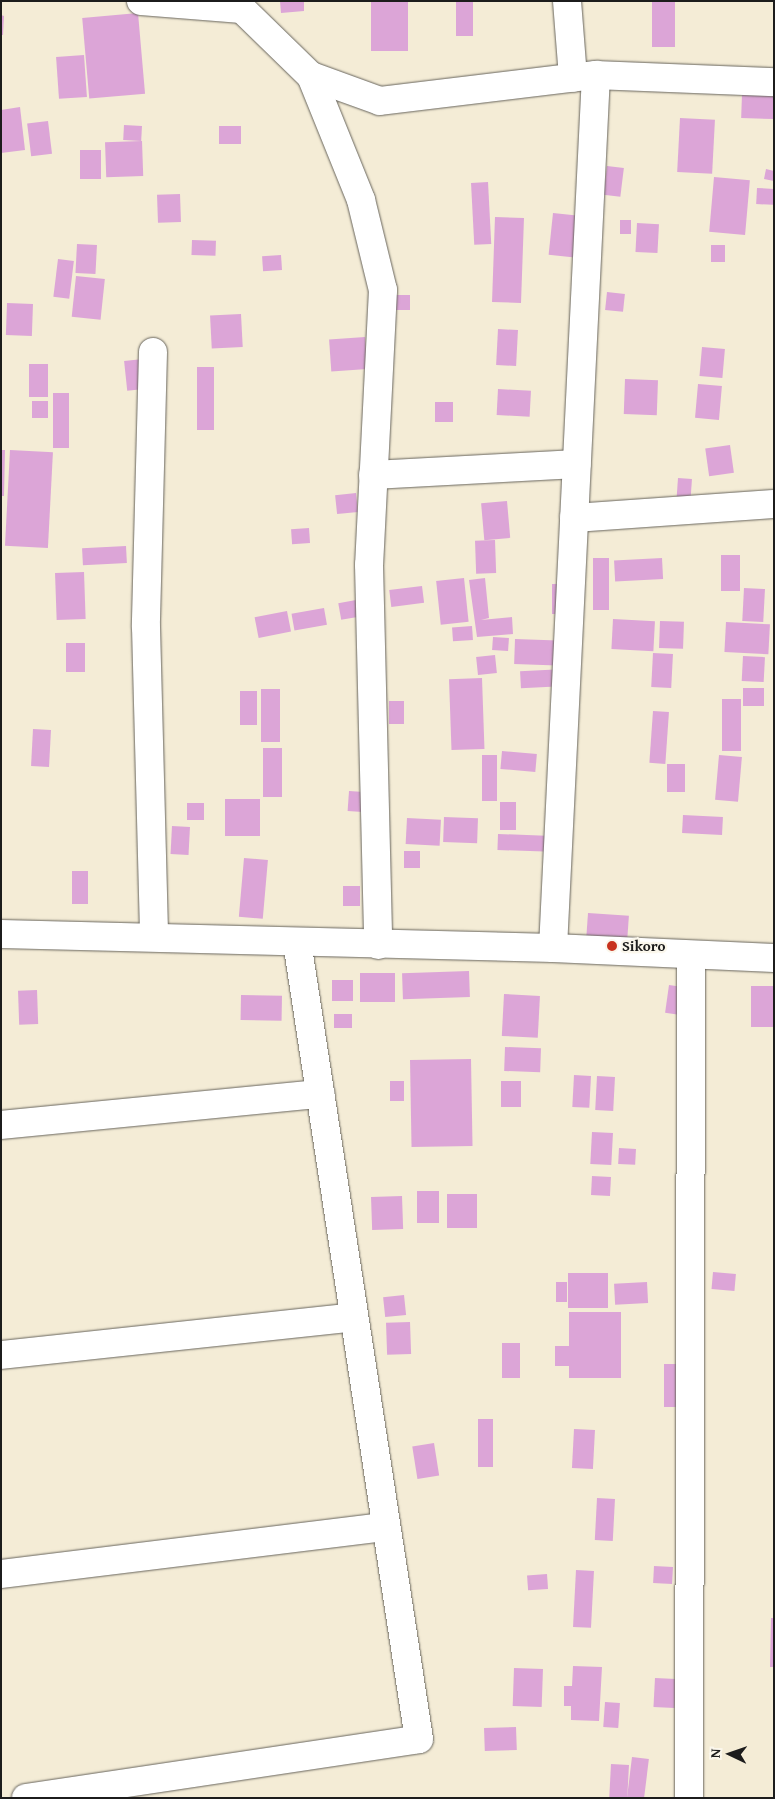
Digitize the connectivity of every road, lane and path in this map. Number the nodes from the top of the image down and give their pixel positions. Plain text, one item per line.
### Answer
1 (140, 1) edge
2 (566, 1) edge
3 (311, 76) junction
4 (585, 76) junction
5 (774, 82) edge
6 (154, 352) dead end
7 (577, 464) junction
8 (373, 475) junction
9 (774, 504) edge
10 (574, 518) junction
11 (1, 934) edge
12 (154, 937) junction
13 (297, 942) junction
14 (378, 945) junction
15 (553, 948) junction
16 (691, 956) junction
17 (774, 958) edge
18 (320, 1094) junction
19 (1, 1126) edge
20 (354, 1317) junction
21 (1, 1355) edge
22 (386, 1526) junction
23 (1, 1574) edge
24 (26, 1798) edge
25 (689, 1798) edge

1 - 3 street
2 - 4 street
3 - 4 street
3 - 8 street
4 - 5 street
4 - 7 street
6 - 12 street
7 - 8 street
7 - 10 street
8 - 14 street
9 - 10 street
10 - 15 street
11 - 12 street
12 - 13 street
13 - 14 street
13 - 18 street
14 - 15 street
15 - 16 street
16 - 17 street
16 - 25 street
18 - 19 street
18 - 20 street
20 - 21 street
20 - 22 street
22 - 23 street
22 - 24 street

